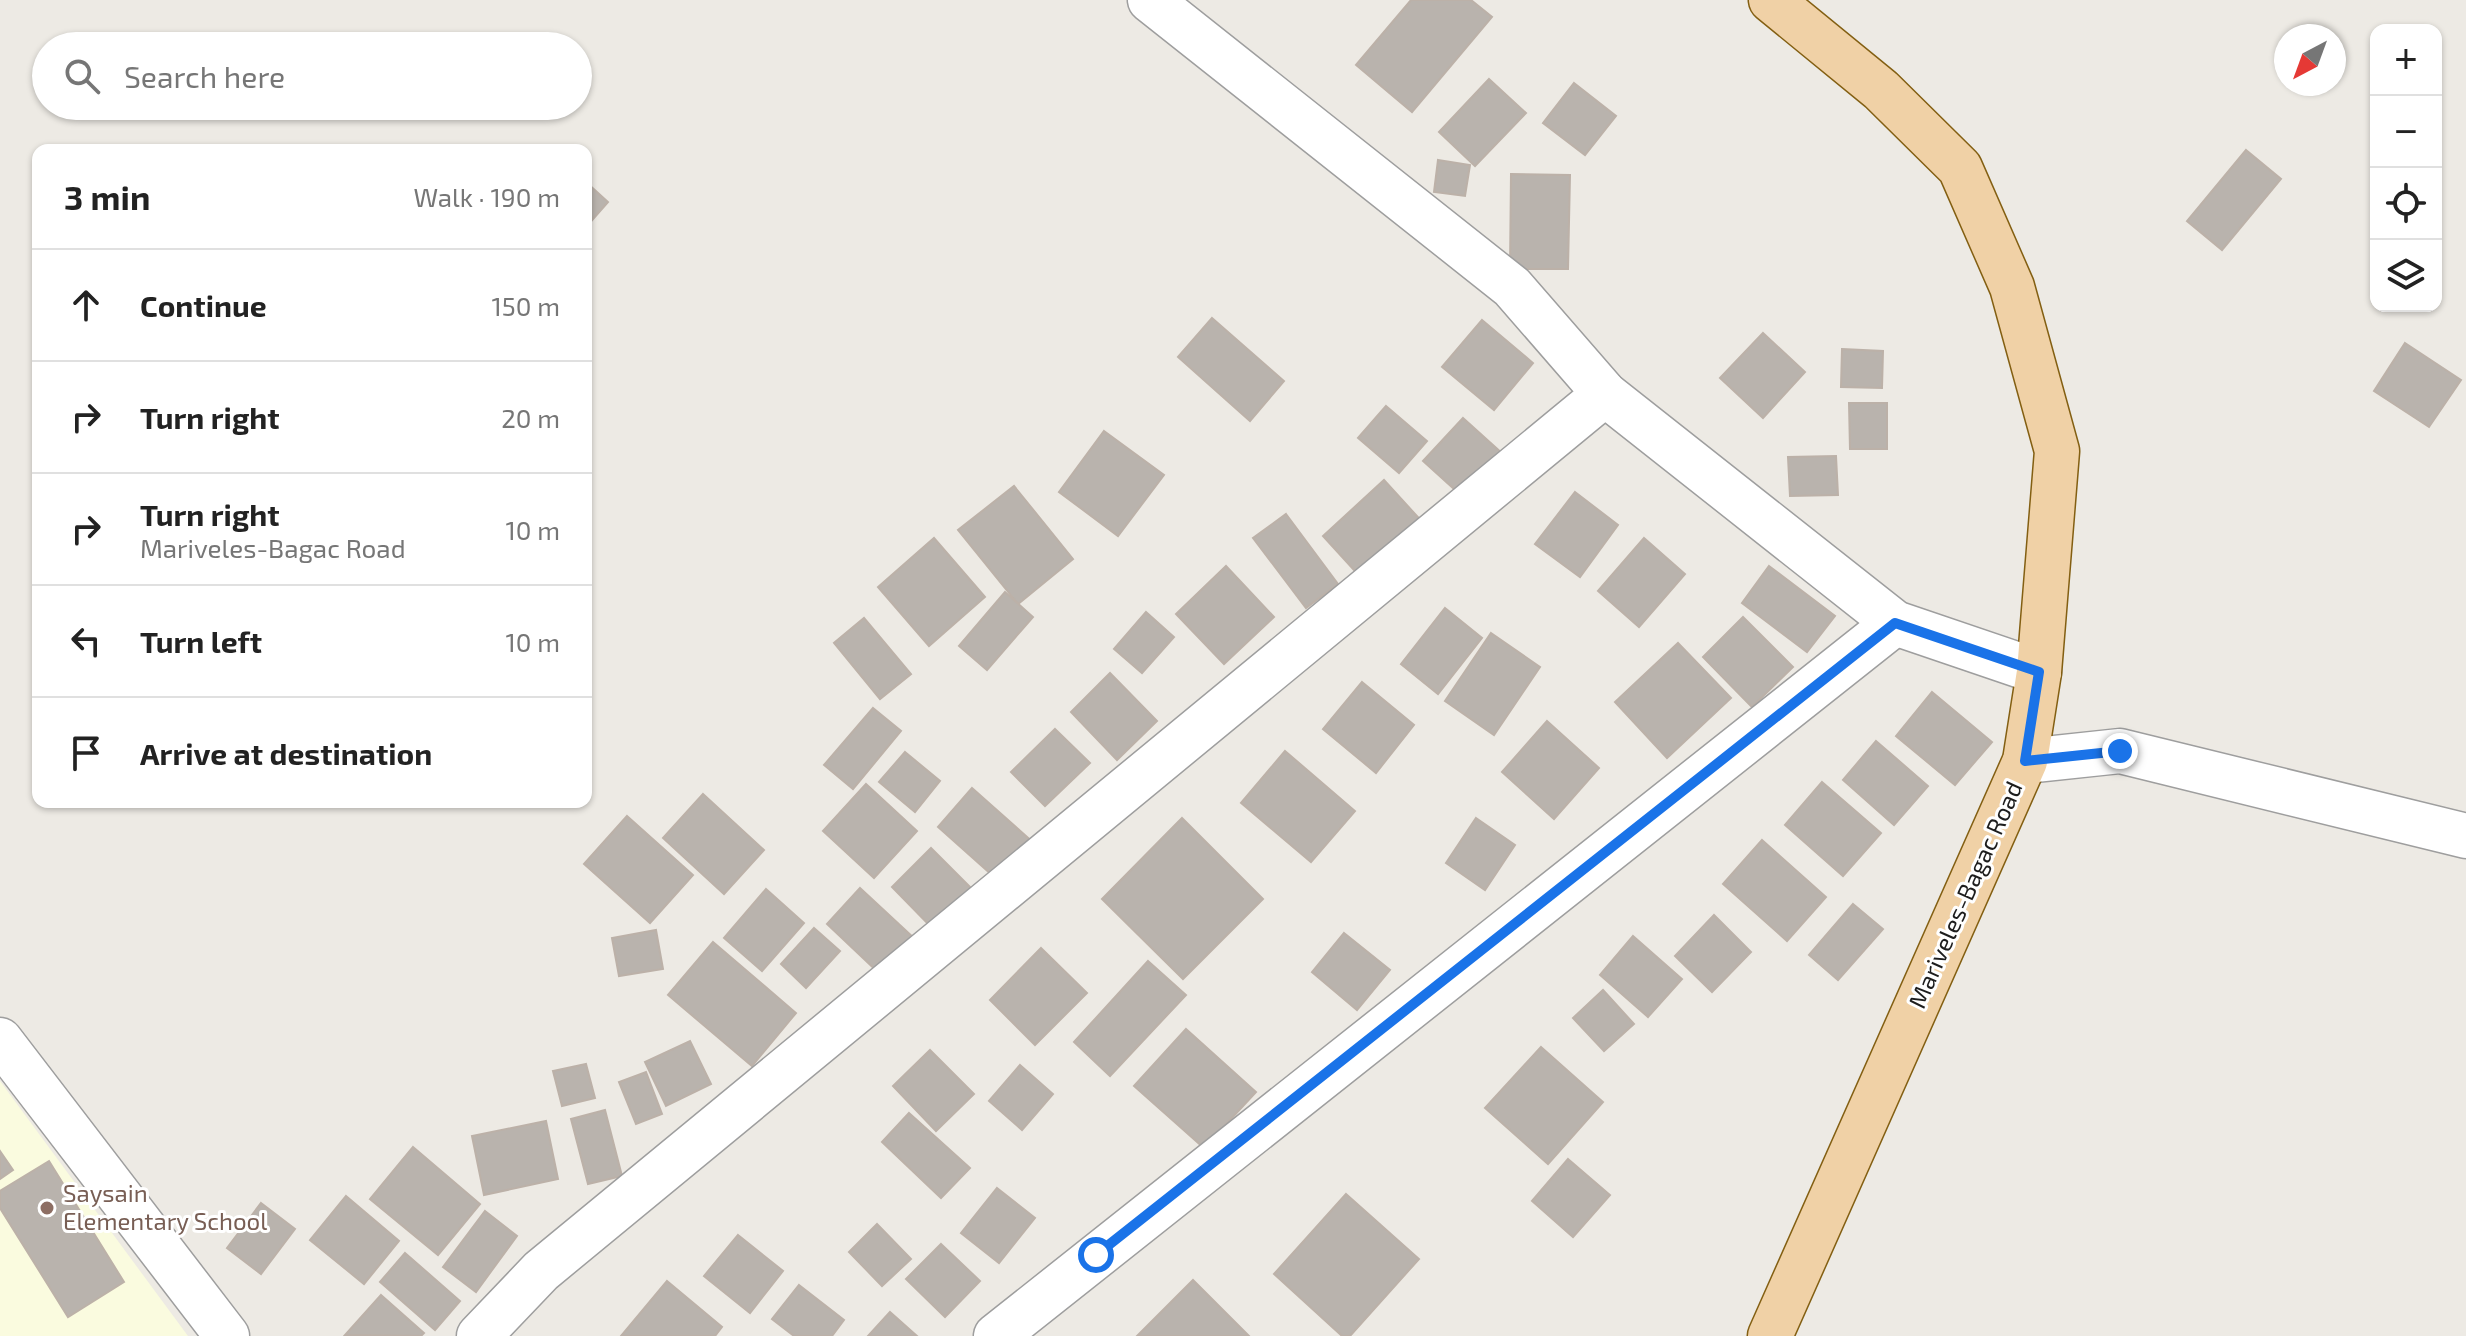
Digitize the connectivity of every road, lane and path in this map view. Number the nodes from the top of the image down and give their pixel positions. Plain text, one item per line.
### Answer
1 (1150, 0) edge
2 (1771, 0) edge
3 (1605, 394) junction
4 (1895, 623) junction
5 (2039, 672) junction
6 (2025, 761) junction
7 (2466, 836) edge
8 (0, 1040) edge
9 (227, 1336) edge
10 (479, 1336) edge
11 (996, 1336) edge
12 (1770, 1336) edge

1 - 3 street
2 - 5 main road, Mariveles-Bagac Road
3 - 4 street
3 - 10 street
4 - 5 street
4 - 11 street
5 - 6 main road, Mariveles-Bagac Road
6 - 7 street
6 - 12 main road, Mariveles-Bagac Road
8 - 9 street

